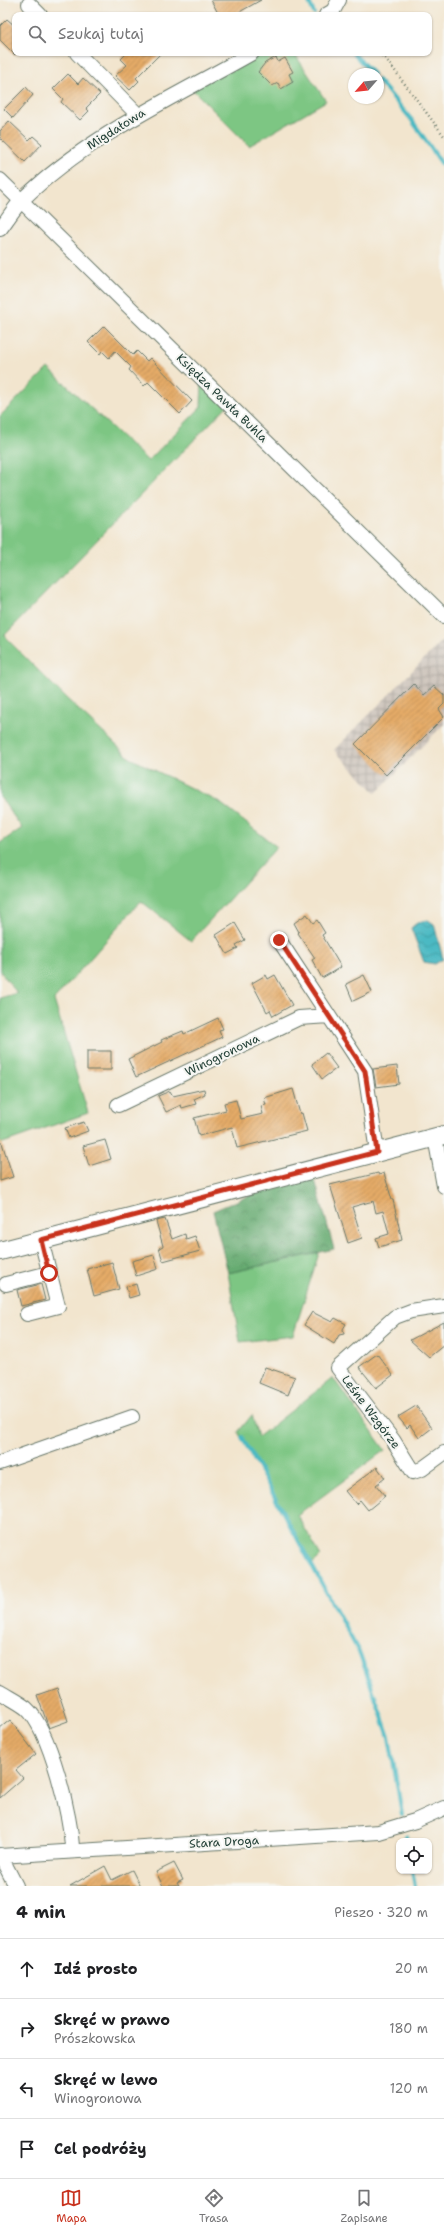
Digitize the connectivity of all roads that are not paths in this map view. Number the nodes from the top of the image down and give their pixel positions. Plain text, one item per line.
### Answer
1 (29, 4) dead end
2 (37, 12) edge
3 (80, 56) edge
4 (246, 56) edge
5 (138, 115) junction
6 (0, 180) edge
7 (21, 201) junction
8 (0, 229) edge
9 (444, 616) edge
10 (279, 940) dead end
11 (329, 1016) junction
12 (118, 1105) dead end
13 (439, 1136) edge
14 (377, 1152) junction
15 (444, 1186) edge
16 (41, 1240) junction
17 (0, 1251) edge
18 (49, 1273) junction
19 (6, 1284) dead end
20 (444, 1306) edge
21 (27, 1314) dead end
22 (132, 1417) dead end
23 (444, 1453) edge
24 (0, 1463) edge
25 (0, 1692) edge
26 (444, 1808) edge
27 (72, 1850) junction
28 (0, 1855) edge
29 (16, 1886) edge

1 - 2 street
3 - 5 street
4 - 5 street, Migdałowa
5 - 7 street, Migdałowa
6 - 7 street, Księdza Pawła Buhla
7 - 8 street, Migdałowa
7 - 9 street, Księdza Pawła Buhla
10 - 11 street
11 - 12 street, Winogronowa
11 - 14 street
13 - 14 main road
13 - 15 street
14 - 16 main road
16 - 17 main road
16 - 18 street
18 - 19 street
18 - 21 street
20 - 23 street, Leśne Wzgórze
22 - 24 street
25 - 27 street
26 - 27 street, Stara Droga
27 - 28 street, Stara Droga
28 - 29 street

